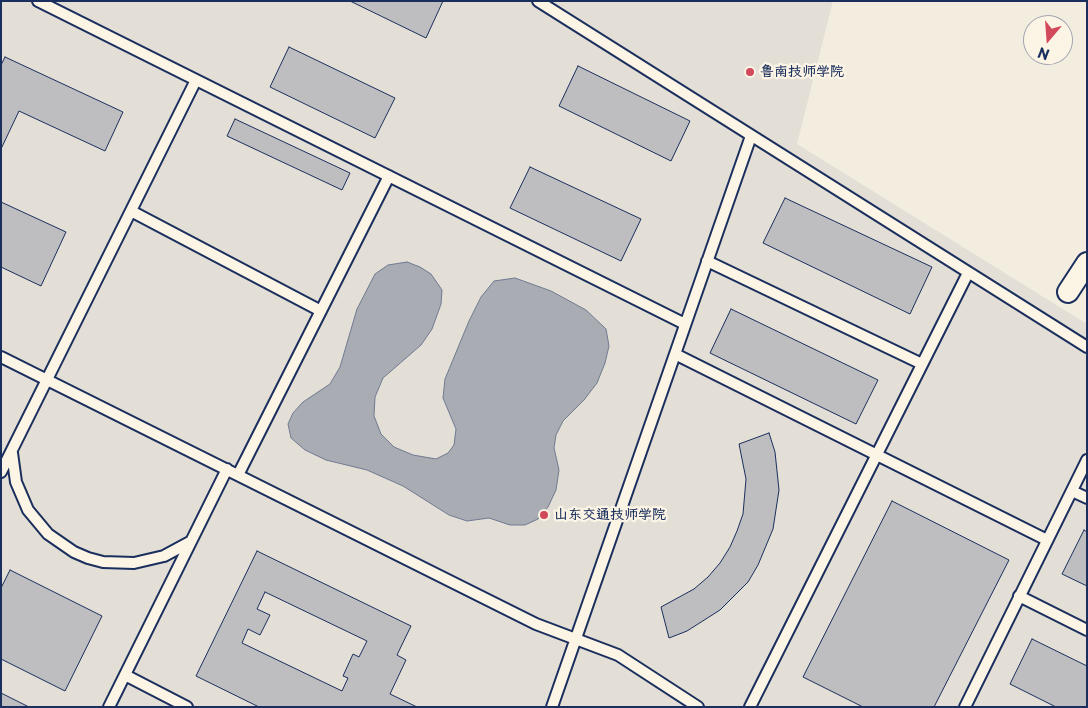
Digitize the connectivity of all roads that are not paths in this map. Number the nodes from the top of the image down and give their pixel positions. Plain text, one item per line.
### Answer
1 (38, 1) edge
2 (538, 1) edge
3 (196, 80) junction
4 (751, 136) junction
5 (389, 176) junction
6 (131, 211) junction
7 (708, 261) junction
8 (1087, 263) edge
9 (968, 273) junction
10 (1068, 292) dead end
11 (321, 310) junction
12 (685, 324) junction
13 (1087, 348) edge
14 (675, 354) junction
15 (1, 357) edge
16 (922, 364) junction
17 (47, 380) junction
18 (12, 451) junction
19 (877, 454) junction
20 (1087, 460) edge
21 (227, 470) junction
22 (1, 472) edge
23 (238, 475) junction
24 (1072, 490) junction
25 (1087, 498) edge
26 (1048, 540) junction
27 (191, 541) junction
28 (1019, 596) junction
29 (1087, 630) edge
30 (576, 638) junction
31 (125, 675) junction
32 (966, 706) edge
33 (109, 707) edge
34 (187, 707) edge
35 (552, 707) edge
36 (698, 707) edge
37 (750, 707) edge

1 - 3 lane
2 - 4 lane
3 - 5 lane
3 - 6 lane
4 - 7 lane
4 - 9 lane
5 - 11 lane
5 - 12 lane
6 - 11 lane
6 - 17 lane
7 - 12 lane
7 - 16 lane
8 - 10 street
9 - 13 lane
9 - 16 lane
11 - 23 lane
12 - 14 lane
14 - 19 lane
14 - 30 lane
15 - 17 lane
16 - 19 lane
17 - 18 lane
17 - 21 lane
18 - 22 lane
18 - 27 lane
19 - 26 lane
19 - 37 lane
20 - 24 lane
21 - 23 lane
21 - 27 lane
23 - 30 lane
24 - 25 lane
24 - 26 lane
26 - 28 lane
27 - 31 lane
28 - 29 lane
28 - 32 lane
30 - 35 lane
30 - 36 lane
31 - 33 lane
31 - 34 lane

